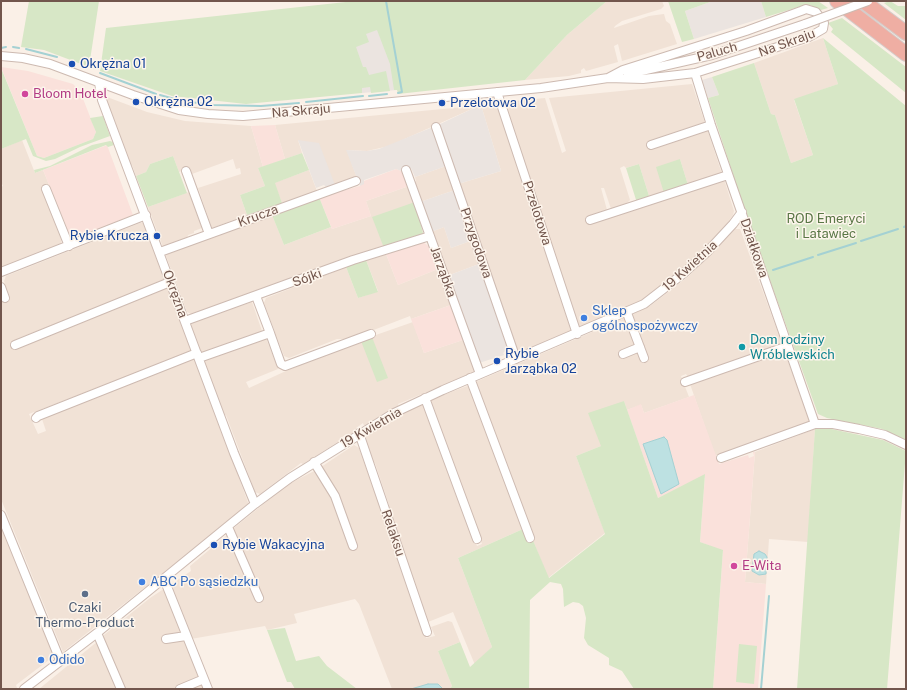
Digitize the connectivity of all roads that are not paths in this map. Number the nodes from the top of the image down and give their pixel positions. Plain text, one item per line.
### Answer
1 (837, 1) edge
2 (863, 1) edge
3 (868, 1) edge
4 (906, 33) edge
5 (906, 54) edge
6 (1, 56) edge
7 (695, 72) junction
8 (608, 78) junction
9 (99, 82) junction
10 (497, 92) junction
11 (711, 125) junction
12 (436, 127) dead end
13 (651, 145) dead end
14 (406, 170) dead end
15 (186, 171) dead end
16 (728, 174) junction
17 (356, 181) dead end
18 (46, 189) dead end
19 (742, 212) junction
20 (146, 216) junction
21 (590, 220) dead end
22 (209, 234) junction
23 (430, 236) junction
24 (69, 246) junction
25 (160, 252) junction
26 (1, 272) edge
27 (170, 282) junction
28 (1, 287) edge
29 (256, 296) junction
30 (6, 298) dead end
31 (627, 313) junction
32 (185, 321) junction
33 (270, 333) junction
34 (371, 334) dead end
35 (577, 334) junction
36 (15, 344) dead end
37 (788, 346) junction
38 (640, 347) junction
39 (623, 354) dead end
40 (198, 356) junction
41 (644, 358) dead end
42 (516, 359) junction
43 (480, 374) junction
44 (470, 378) junction
45 (685, 382) dead end
46 (425, 398) junction
47 (36, 418) dead end
48 (815, 424) junction
49 (360, 433) junction
50 (906, 445) edge
51 (721, 458) dead end
52 (314, 462) junction
53 (255, 504) junction
54 (1, 515) edge
55 (228, 527) junction
56 (530, 538) dead end
57 (477, 539) dead end
58 (353, 546) dead end
59 (164, 579) junction
60 (259, 598) dead end
61 (427, 632) dead end
62 (98, 633) junction
63 (186, 636) junction
64 (166, 639) dead end
65 (60, 660) junction
66 (204, 679) junction
67 (26, 688) edge
68 (121, 689) edge
69 (180, 689) edge
70 (208, 689) edge

1 - 5 highway
2 - 4 highway
3 - 8 street, Paluch, bridge
6 - 9 street, Na Skraju
7 - 8 street, Na Skraju
7 - 8 street, Na Skraju
7 - 11 street, Działkowa
8 - 10 street, Na Skraju
9 - 10 street, Na Skraju
9 - 20 street, Okrężna
10 - 35 street, Przelotowa
11 - 13 street
11 - 16 street, Działkowa
12 - 42 street, Przygodowa
14 - 23 street, Jarząbka
15 - 22 street
16 - 19 street, Działkowa
16 - 21 street
17 - 22 street, Krucza
18 - 24 street
19 - 31 street, 19 Kwietnia
19 - 37 street, Działkowa
20 - 24 street
20 - 25 street, Okrężna
22 - 25 street, Krucza
23 - 29 street, Sójki
23 - 43 street, Jarząbka
24 - 26 street
25 - 27 street, Okrężna
27 - 32 street, Okrężna
27 - 36 street
28 - 30 street
29 - 32 street, Sójki
29 - 33 street
31 - 35 street, 19 Kwietnia
31 - 38 street
32 - 40 street, Okrężna
33 - 34 street
33 - 40 street
35 - 42 street, 19 Kwietnia
37 - 45 street
37 - 48 street, Działkowa
38 - 39 street
38 - 41 street
40 - 47 street
40 - 53 street, Okrężna
42 - 43 street, 19 Kwietnia
43 - 44 street, 19 Kwietnia
44 - 46 street, 19 Kwietnia
44 - 56 street
46 - 49 street, 19 Kwietnia
46 - 57 street
48 - 50 street
48 - 51 street
49 - 52 street, 19 Kwietnia
49 - 61 street, Relaksu
52 - 53 street, 19 Kwietnia
52 - 58 street
53 - 55 street, 19 Kwietnia
54 - 65 street
55 - 59 street, 19 Kwietnia
55 - 60 street
59 - 62 street, 19 Kwietnia
59 - 63 street
62 - 65 street, 19 Kwietnia
62 - 68 street
63 - 64 street
63 - 66 street
65 - 67 street, 19 Kwietnia
66 - 69 street
66 - 70 street

